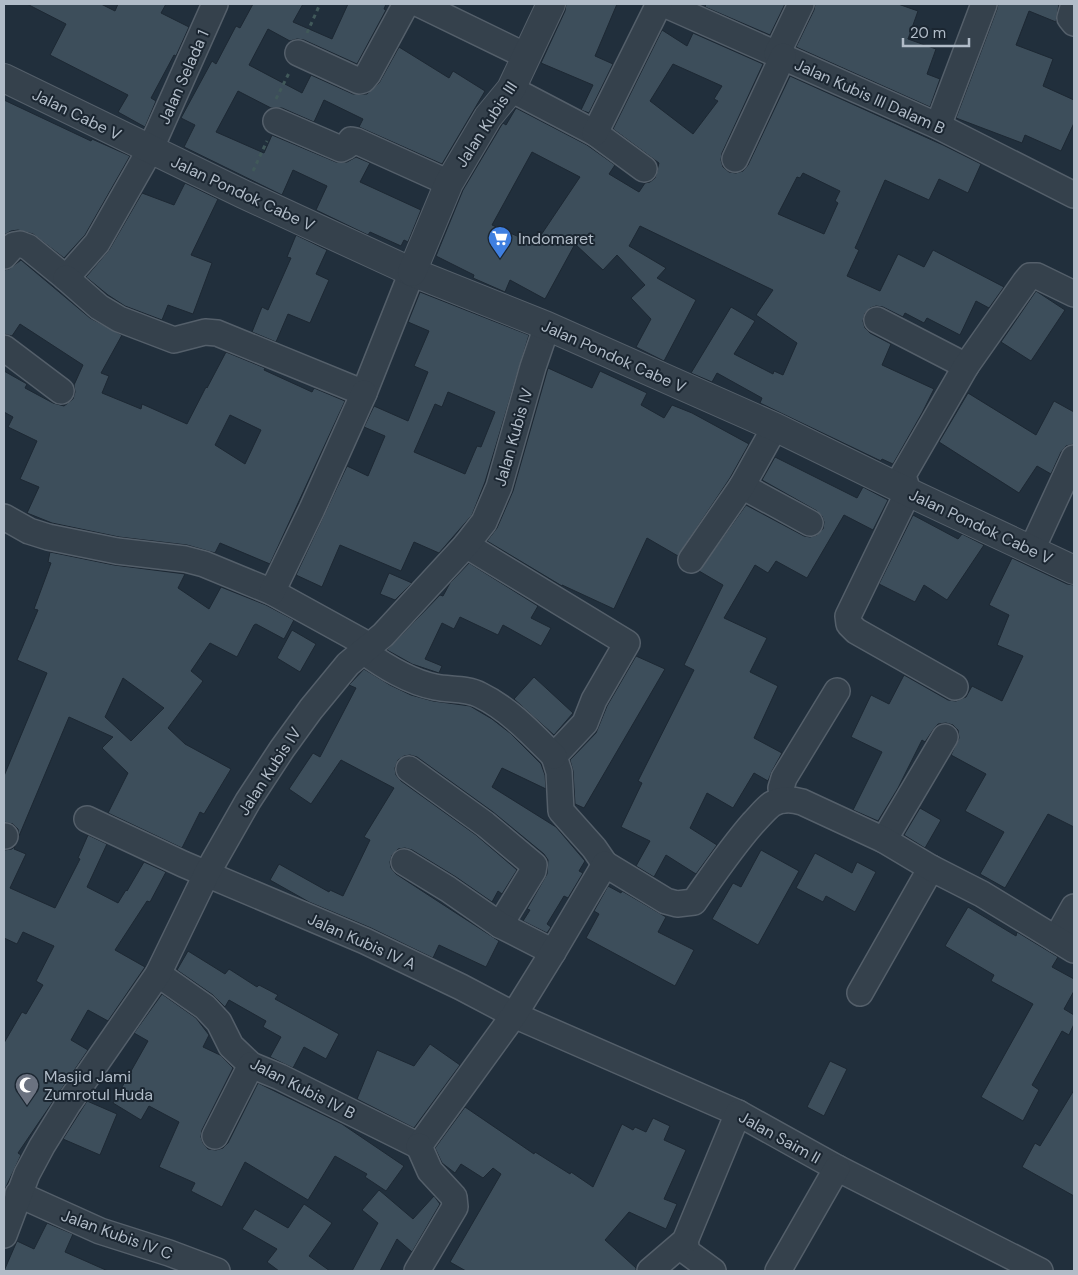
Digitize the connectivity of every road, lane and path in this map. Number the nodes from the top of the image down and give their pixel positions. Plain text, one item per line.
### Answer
1 (216, 4) edge
2 (406, 4) edge
3 (419, 4) edge
4 (551, 4) edge
5 (659, 4) edge
6 (664, 4) edge
7 (801, 4) edge
8 (984, 4) edge
9 (1074, 4) edge
10 (1074, 23) edge
11 (298, 53) dead end
12 (780, 55) junction
13 (526, 56) junction
14 (4, 78) edge
15 (511, 89) junction
16 (276, 121) dead end
17 (938, 126) junction
18 (595, 133) junction
19 (150, 150) junction
20 (735, 159) dead end
21 (644, 170) dead end
22 (449, 183) junction
23 (1074, 195) edge
24 (4, 256) edge
25 (412, 272) junction
26 (66, 278) junction
27 (1074, 294) edge
28 (876, 320) dead end
29 (547, 326) junction
30 (4, 348) edge
31 (966, 366) junction
32 (61, 391) dead end
33 (364, 393) junction
34 (775, 427) junction
35 (1074, 458) edge
36 (742, 486) junction
37 (908, 492) junction
38 (4, 517) edge
39 (810, 523) dead end
40 (466, 545) junction
41 (1032, 549) junction
42 (692, 560) dead end
43 (1074, 570) edge
44 (272, 592) junction
45 (367, 649) junction
46 (955, 687) dead end
47 (837, 691) dead end
48 (945, 737) dead end
49 (554, 756) junction
50 (408, 769) dead end
51 (783, 800) junction
52 (87, 819) dead end
53 (884, 840) junction
54 (404, 862) dead end
55 (605, 864) junction
56 (930, 868) junction
57 (207, 874) junction
58 (1074, 908) edge
59 (500, 925) junction
60 (1065, 945) edge
61 (554, 952) junction
62 (158, 974) junction
63 (860, 993) dead end
64 (514, 1015) junction
65 (251, 1065) junction
66 (738, 1113) junction
67 (215, 1136) dead end
68 (419, 1146) junction
69 (837, 1168) junction
70 (18, 1194) junction
71 (4, 1235) edge
72 (685, 1241) junction
73 (217, 1271) edge
74 (417, 1271) edge
75 (650, 1271) edge
76 (713, 1271) edge
77 (778, 1271) edge
78 (1040, 1271) edge

1 - 19 street, Jalan Selada 1
2 - 11 street
3 - 13 street
4 - 13 street, Jalan Kubis III
5 - 18 street
6 - 12 street, Jalan Kubis III Dalam B
7 - 12 street
8 - 17 street
9 - 10 street
12 - 17 street, Jalan Kubis III Dalam B
12 - 20 street
13 - 15 street, Jalan Kubis III
14 - 19 street, Jalan Cabe V
15 - 18 street
15 - 22 street, Jalan Kubis III
16 - 22 street
17 - 23 street, Jalan Kubis III Dalam B
18 - 21 street
19 - 25 street, Jalan Pondok Cabe V
19 - 26 street, Jalan Selada 1
22 - 25 street, Jalan Kubis III
24 - 26 street
25 - 29 street, Jalan Pondok Cabe V
25 - 33 street
26 - 33 street
27 - 31 street
28 - 31 street
29 - 34 street, Jalan Pondok Cabe V
29 - 40 street, Jalan Kubis IV
30 - 32 street
31 - 37 street
33 - 44 street
34 - 36 street
34 - 37 street, Jalan Pondok Cabe V
35 - 41 street
36 - 39 street
36 - 42 street
37 - 41 street, Jalan Pondok Cabe V
37 - 46 street
38 - 44 street
40 - 45 street, Jalan Kubis IV
40 - 49 street
41 - 43 street, Jalan Pondok Cabe V
44 - 45 street
45 - 49 street
45 - 57 street, Jalan Kubis IV
47 - 51 street
48 - 53 street
49 - 55 street
50 - 59 street
51 - 53 street
51 - 55 street
52 - 57 street, Jalan Kubis IV A
53 - 56 street
54 - 59 street
55 - 61 street
56 - 60 street
56 - 63 street
57 - 62 street, Jalan Kubis IV
57 - 64 street, Jalan Kubis IV A
58 - 60 street
59 - 61 street
61 - 64 street
62 - 65 street, Jalan Kubis IV B
62 - 70 street, Jalan Kubis IV
64 - 66 street, Jalan Saim II
64 - 68 street
65 - 67 street
65 - 68 street, Jalan Kubis IV B
66 - 69 street, Jalan Saim II
66 - 72 street
68 - 74 street
69 - 77 street
69 - 78 street, Jalan Saim II
70 - 71 street, Jalan Kubis IV
70 - 73 street, Jalan Kubis IV C
72 - 75 street
72 - 76 street

